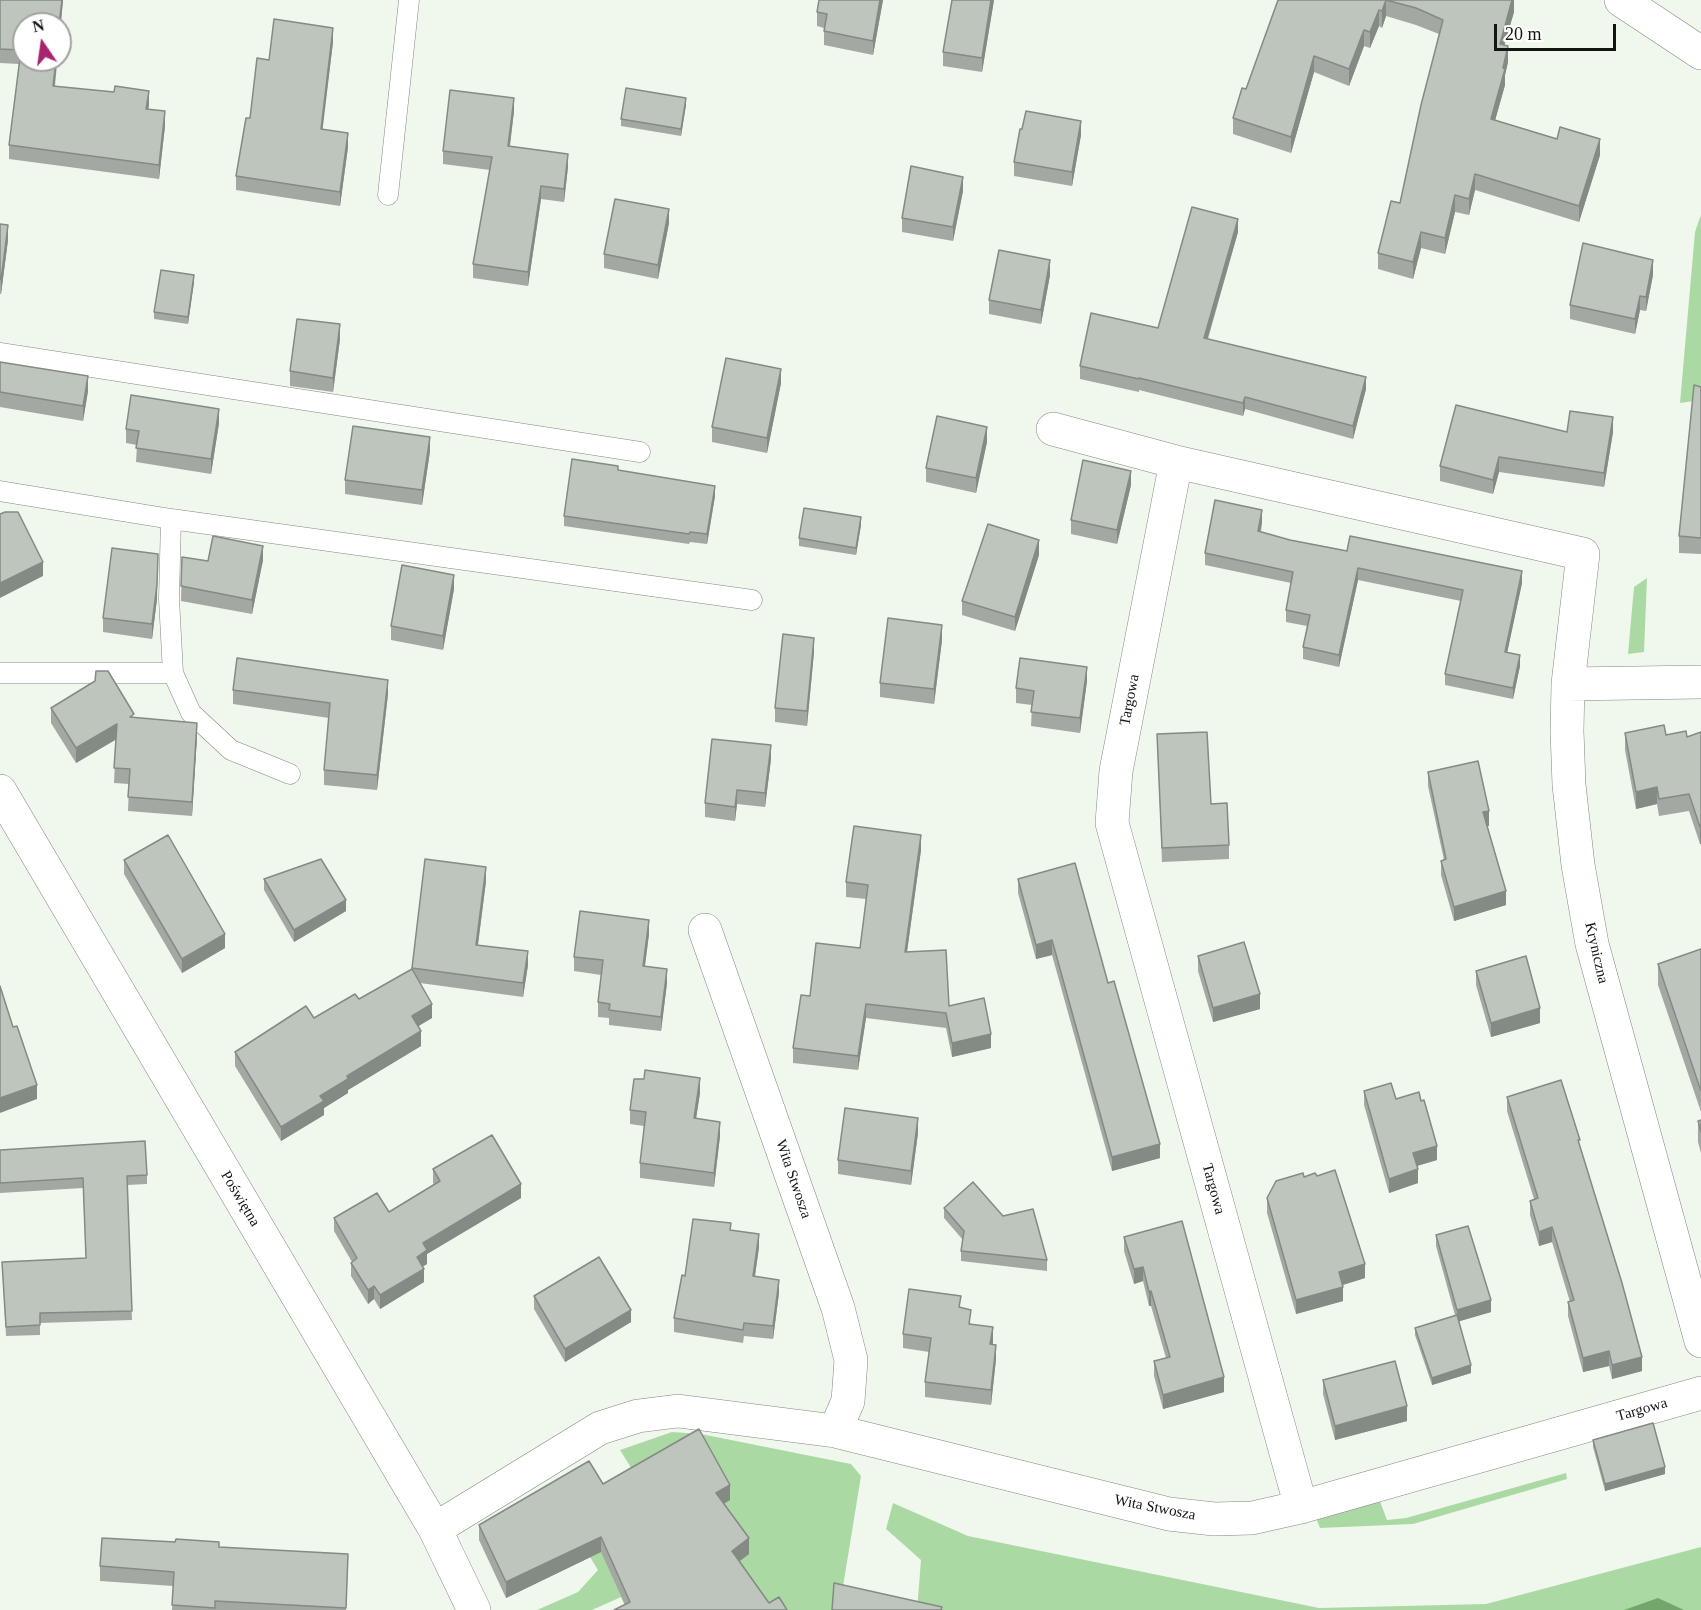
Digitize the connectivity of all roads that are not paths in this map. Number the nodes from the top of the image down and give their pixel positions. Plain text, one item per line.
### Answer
1 (409, 0) edge
2 (1621, 0) edge
3 (1701, 52) edge
4 (388, 195) dead end
5 (0, 353) edge
6 (1053, 429) dead end
7 (640, 452) dead end
8 (1176, 462) junction
9 (0, 491) edge
10 (171, 519) junction
11 (752, 600) dead end
12 (173, 672) junction
13 (0, 673) edge
14 (1701, 682) edge
15 (1568, 684) junction
16 (290, 774) dead end
17 (0, 791) edge
18 (705, 930) dead end
19 (1701, 1341) edge
20 (1701, 1393) edge
21 (836, 1431) junction
22 (1301, 1507) junction
23 (435, 1529) junction
24 (474, 1610) edge

1 - 4 lane
2 - 3 street
5 - 7 lane
6 - 8 street
8 - 15 street, Kryniczna
8 - 22 street, Targowa
9 - 10 lane
10 - 11 lane
10 - 12 lane
12 - 13 lane
12 - 16 lane
14 - 15 street
15 - 19 street, Kryniczna
17 - 23 street, Poświętna
18 - 21 street, Wita Stwosza
20 - 22 street, Targowa
21 - 22 street, Wita Stwosza
21 - 23 street, Wita Stwosza
23 - 24 street, Poświętna

